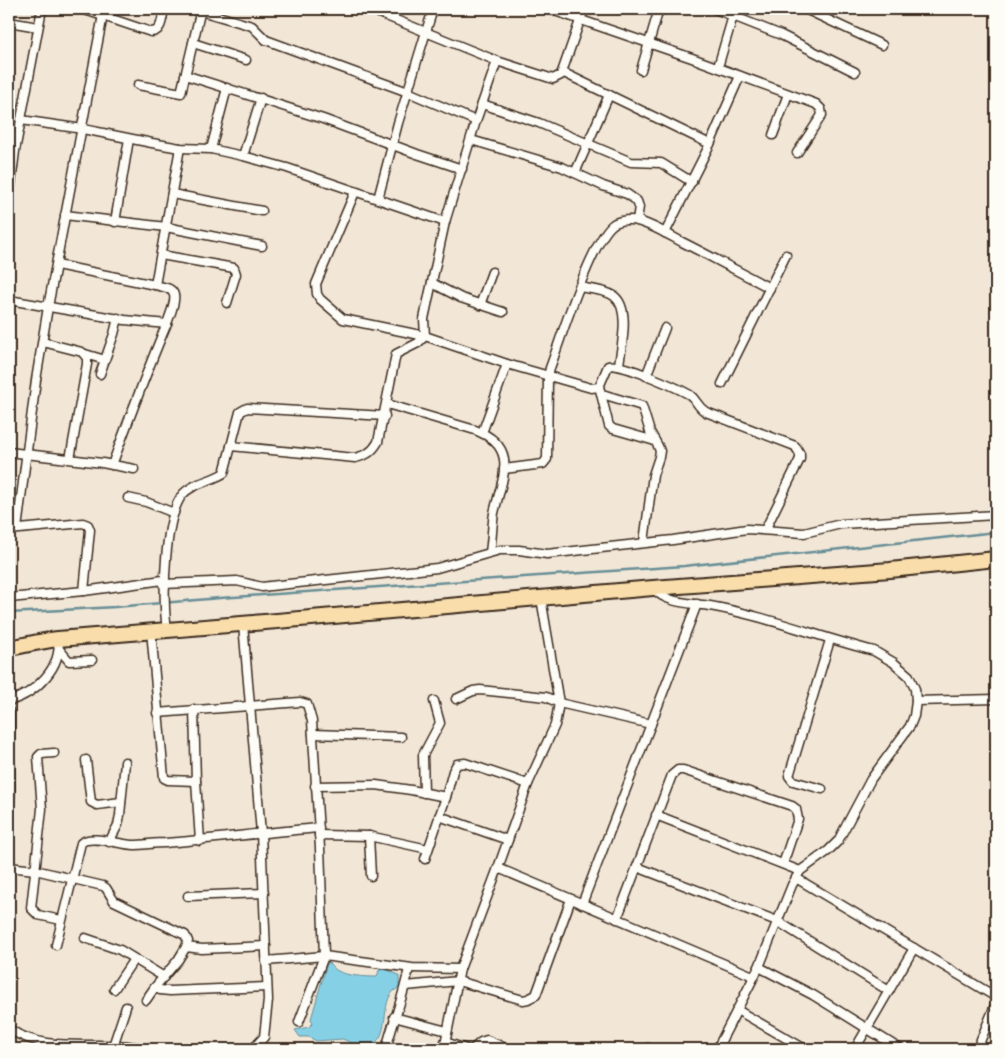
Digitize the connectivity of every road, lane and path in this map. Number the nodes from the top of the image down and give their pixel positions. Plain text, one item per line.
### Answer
1 (42, 9) edge
2 (82, 9) edge
3 (164, 9) edge
4 (369, 9) edge
5 (433, 9) edge
6 (549, 9) edge
7 (584, 9) edge
8 (659, 9) edge
9 (715, 9) edge
10 (805, 9) edge
11 (199, 10) edge
12 (734, 13) edge
13 (103, 15) junction
14 (581, 20) junction
15 (9, 22) edge
16 (38, 27) junction
17 (426, 32) junction
18 (649, 42) junction
19 (193, 43) junction
20 (882, 45) dead end
21 (246, 60) dead end
22 (497, 61) junction
23 (718, 68) junction
24 (641, 70) dead end
25 (562, 72) junction
26 (855, 72) dead end
27 (185, 75) junction
28 (740, 76) junction
29 (138, 85) dead end
30 (227, 88) junction
31 (408, 92) junction
32 (788, 94) junction
33 (609, 95) junction
34 (261, 98) junction
35 (482, 104) junction
36 (21, 120) junction
37 (476, 121) junction
38 (83, 129) junction
39 (773, 135) dead end
40 (129, 139) junction
41 (471, 140) junction
42 (588, 142) junction
43 (710, 144) junction
44 (392, 145) junction
45 (180, 148) junction
46 (211, 149) junction
47 (798, 153) dead end
48 (244, 156) junction
49 (462, 169) junction
50 (575, 173) junction
51 (10, 182) edge
52 (692, 182) junction
53 (355, 192) junction
54 (172, 194) junction
55 (378, 199) junction
56 (9, 200) edge
57 (262, 211) dead end
58 (65, 215) junction
59 (637, 220) junction
60 (114, 222) junction
61 (445, 222) junction
62 (166, 227) junction
63 (665, 233) junction
64 (262, 246) dead end
65 (161, 255) junction
66 (786, 255) dead end
67 (57, 265) junction
68 (492, 272) dead end
69 (432, 283) junction
70 (155, 285) junction
71 (579, 286) junction
72 (770, 288) junction
73 (9, 300) edge
74 (227, 303) dead end
75 (480, 305) junction
76 (48, 307) junction
77 (503, 312) dead end
78 (118, 318) junction
79 (167, 324) junction
80 (664, 328) dead end
81 (424, 336) junction
82 (43, 342) junction
83 (85, 354) junction
84 (106, 360) junction
85 (506, 364) junction
86 (619, 365) junction
87 (100, 374) dead end
88 (646, 376) junction
89 (548, 377) junction
90 (722, 384) dead end
91 (600, 390) junction
92 (387, 404) junction
93 (385, 416) junction
94 (482, 433) junction
95 (655, 441) junction
96 (231, 446) junction
97 (9, 452) edge
98 (26, 454) junction
99 (70, 459) junction
100 (112, 465) junction
101 (134, 469) dead end
102 (504, 469) junction
103 (128, 498) dead end
104 (174, 513) junction
105 (996, 516) edge
106 (13, 530) edge
107 (765, 530) junction
108 (644, 542) junction
109 (490, 552) junction
110 (996, 559) edge
111 (163, 582) junction
112 (654, 588) junction
113 (84, 591) junction
114 (9, 598) edge
115 (541, 598) junction
116 (697, 604) junction
117 (243, 624) junction
118 (167, 629) junction
119 (151, 630) junction
120 (9, 639) edge
121 (830, 640) junction
122 (37, 641) junction
123 (58, 644) junction
124 (9, 648) edge
125 (92, 660) dead end
126 (456, 699) dead end
127 (996, 699) edge
128 (9, 701) edge
129 (434, 701) dead end
130 (916, 701) junction
131 (559, 703) junction
132 (251, 705) junction
133 (194, 709) junction
134 (9, 711) edge
135 (157, 713) junction
136 (651, 724) junction
137 (313, 734) junction
138 (401, 736) dead end
139 (54, 753) dead end
140 (86, 760) dead end
141 (125, 762) dead end
142 (196, 781) junction
143 (528, 784) junction
144 (315, 786) junction
145 (822, 790) dead end
146 (424, 793) junction
147 (446, 797) junction
148 (9, 802) edge
149 (121, 802) junction
150 (656, 815) junction
151 (439, 816) junction
152 (319, 832) junction
153 (261, 833) junction
154 (369, 836) junction
155 (508, 840) junction
156 (200, 841) junction
157 (109, 842) junction
158 (428, 849) junction
159 (425, 859) dead end
160 (783, 864) junction
161 (9, 866) edge
162 (636, 867) junction
163 (498, 868) junction
164 (35, 870) junction
165 (800, 871) junction
166 (371, 876) dead end
167 (73, 878) junction
168 (796, 878) junction
169 (264, 893) junction
170 (188, 896) dead end
171 (570, 899) junction
172 (582, 904) junction
173 (616, 918) junction
174 (61, 920) junction
175 (777, 921) junction
176 (85, 938) dead end
177 (56, 945) dead end
178 (266, 946) junction
179 (186, 947) junction
180 (914, 948) junction
181 (324, 956) junction
182 (134, 959) junction
183 (266, 961) junction
184 (759, 967) junction
185 (409, 968) junction
186 (460, 969) junction
187 (753, 976) junction
188 (164, 977) junction
189 (458, 981) junction
190 (406, 986) junction
191 (155, 987) junction
192 (267, 988) junction
193 (114, 989) dead end
194 (889, 991) junction
195 (996, 997) edge
196 (146, 1000) dead end
197 (996, 1003) edge
198 (126, 1007) dead end
199 (737, 1010) junction
200 (394, 1017) junction
201 (299, 1022) dead end
202 (868, 1028) junction
203 (9, 1030) edge
204 (447, 1031) junction
205 (113, 1046) junction
206 (444, 1046) edge
207 (146, 1049) edge
208 (253, 1049) edge
209 (386, 1049) edge
210 (466, 1049) edge
211 (473, 1049) edge
212 (508, 1049) edge
213 (718, 1049) edge
214 (805, 1049) edge
215 (855, 1049) edge
216 (900, 1049) edge
217 (978, 1049) edge

1 - 16 street
2 - 13 street
3 - 13 street
4 - 17 street
5 - 17 street
6 - 14 street
7 - 14 street
8 - 18 street
9 - 12 street
10 - 20 street
11 - 19 street
11 - 31 street
12 - 23 street
12 - 26 street
13 - 38 street
14 - 18 street
14 - 25 street
15 - 16 street
16 - 36 street
17 - 22 street
17 - 31 street
18 - 23 street
18 - 24 street
19 - 21 street
19 - 27 street
22 - 25 street
22 - 35 street
23 - 28 street
25 - 33 street
27 - 29 street
27 - 30 street
28 - 32 street
28 - 43 street
30 - 34 street
30 - 46 street
31 - 37 street
31 - 44 street
32 - 39 street
32 - 47 street
33 - 42 street
33 - 43 street
34 - 44 street
34 - 48 street
35 - 37 street
35 - 42 street
36 - 38 street
36 - 51 street
37 - 41 street
38 - 40 street
38 - 58 street
40 - 45 street
40 - 60 street
41 - 49 street
41 - 50 street
42 - 50 street
42 - 52 street
43 - 52 street
44 - 49 street
44 - 55 street
45 - 46 street
45 - 54 street
46 - 48 street
48 - 53 street
49 - 61 street
50 - 59 street
51 - 56 street
52 - 63 street
53 - 55 street
53 - 81 street
54 - 57 street
54 - 62 street
55 - 61 street
58 - 60 street
58 - 67 street
59 - 63 street
59 - 71 street
60 - 62 street
61 - 69 street
62 - 64 street
62 - 65 street
63 - 72 street
65 - 70 street
65 - 74 street
66 - 72 street
67 - 70 street
67 - 76 street
68 - 75 street
69 - 75 street
69 - 81 street
70 - 79 street
71 - 86 street
71 - 89 street
72 - 90 street
73 - 76 street
75 - 77 street
76 - 78 street
76 - 82 street
78 - 79 street
78 - 84 street
79 - 100 street
80 - 88 street
81 - 85 street
81 - 92 street
82 - 83 street
82 - 98 street
83 - 84 street
83 - 99 street
84 - 87 street
85 - 89 street
85 - 94 street
86 - 88 street
86 - 91 street
88 - 107 street
89 - 91 street
89 - 102 street
91 - 95 street
91 - 95 street
92 - 93 street
92 - 94 street
93 - 96 street
93 - 96 street
94 - 102 street
95 - 108 street
96 - 104 street
97 - 98 street
98 - 99 street
98 - 106 street
99 - 100 street
100 - 101 street
102 - 109 street
103 - 104 street
104 - 111 street
105 - 107 street
106 - 113 street
107 - 108 street
108 - 109 street
109 - 111 street
110 - 112 highway
111 - 113 street
111 - 118 street
112 - 115 highway
112 - 116 street
113 - 114 street
115 - 117 highway
115 - 131 street
116 - 121 street
116 - 136 street
117 - 118 highway
117 - 132 street
118 - 119 highway
119 - 123 highway
119 - 135 street
120 - 122 highway
121 - 130 street
121 - 145 street
122 - 123 highway
122 - 124 highway
123 - 125 street
123 - 128 street
126 - 131 street
127 - 130 street
129 - 146 street
130 - 165 street
131 - 136 street
131 - 143 street
132 - 133 street
132 - 137 street
132 - 153 street
133 - 135 street
133 - 142 street
134 - 148 street
135 - 142 street
136 - 172 street
137 - 138 street
137 - 144 street
139 - 164 street
140 - 149 street
141 - 149 street
142 - 156 street
143 - 147 street
143 - 155 street
144 - 146 street
144 - 152 street
146 - 147 street
147 - 151 street
149 - 157 street
150 - 160 street
150 - 160 street
150 - 162 street
151 - 155 street
151 - 158 street
152 - 153 street
152 - 154 street
152 - 181 street
153 - 156 street
153 - 169 street
154 - 158 street
154 - 166 street
155 - 163 street
156 - 157 street
157 - 167 street
158 - 159 street
160 - 165 street
161 - 164 street
162 - 173 street
162 - 175 street
163 - 171 street
163 - 186 street
164 - 167 street
164 - 174 street
165 - 168 street
167 - 174 street
167 - 179 street
168 - 175 street
168 - 180 street
169 - 170 street
169 - 178 street
171 - 172 street
171 - 189 street
172 - 173 street
173 - 187 street
174 - 177 street
175 - 184 street
175 - 194 street
176 - 182 street
178 - 179 street
178 - 183 street
179 - 188 street
180 - 194 street
180 - 195 street
181 - 183 street
181 - 185 street
181 - 201 street
182 - 188 street
182 - 193 street
183 - 192 street
184 - 187 street
184 - 202 street
185 - 186 street
185 - 190 street
186 - 189 street
187 - 199 street
188 - 191 street
189 - 190 street
189 - 204 street
190 - 200 street
191 - 192 street
191 - 196 street
192 - 208 street
194 - 202 street
197 - 217 street
198 - 205 street
199 - 213 street
199 - 214 street
200 - 204 street
200 - 209 street
202 - 215 street
202 - 216 street
203 - 205 street
204 - 206 street
205 - 207 street
206 - 210 street
211 - 212 street

